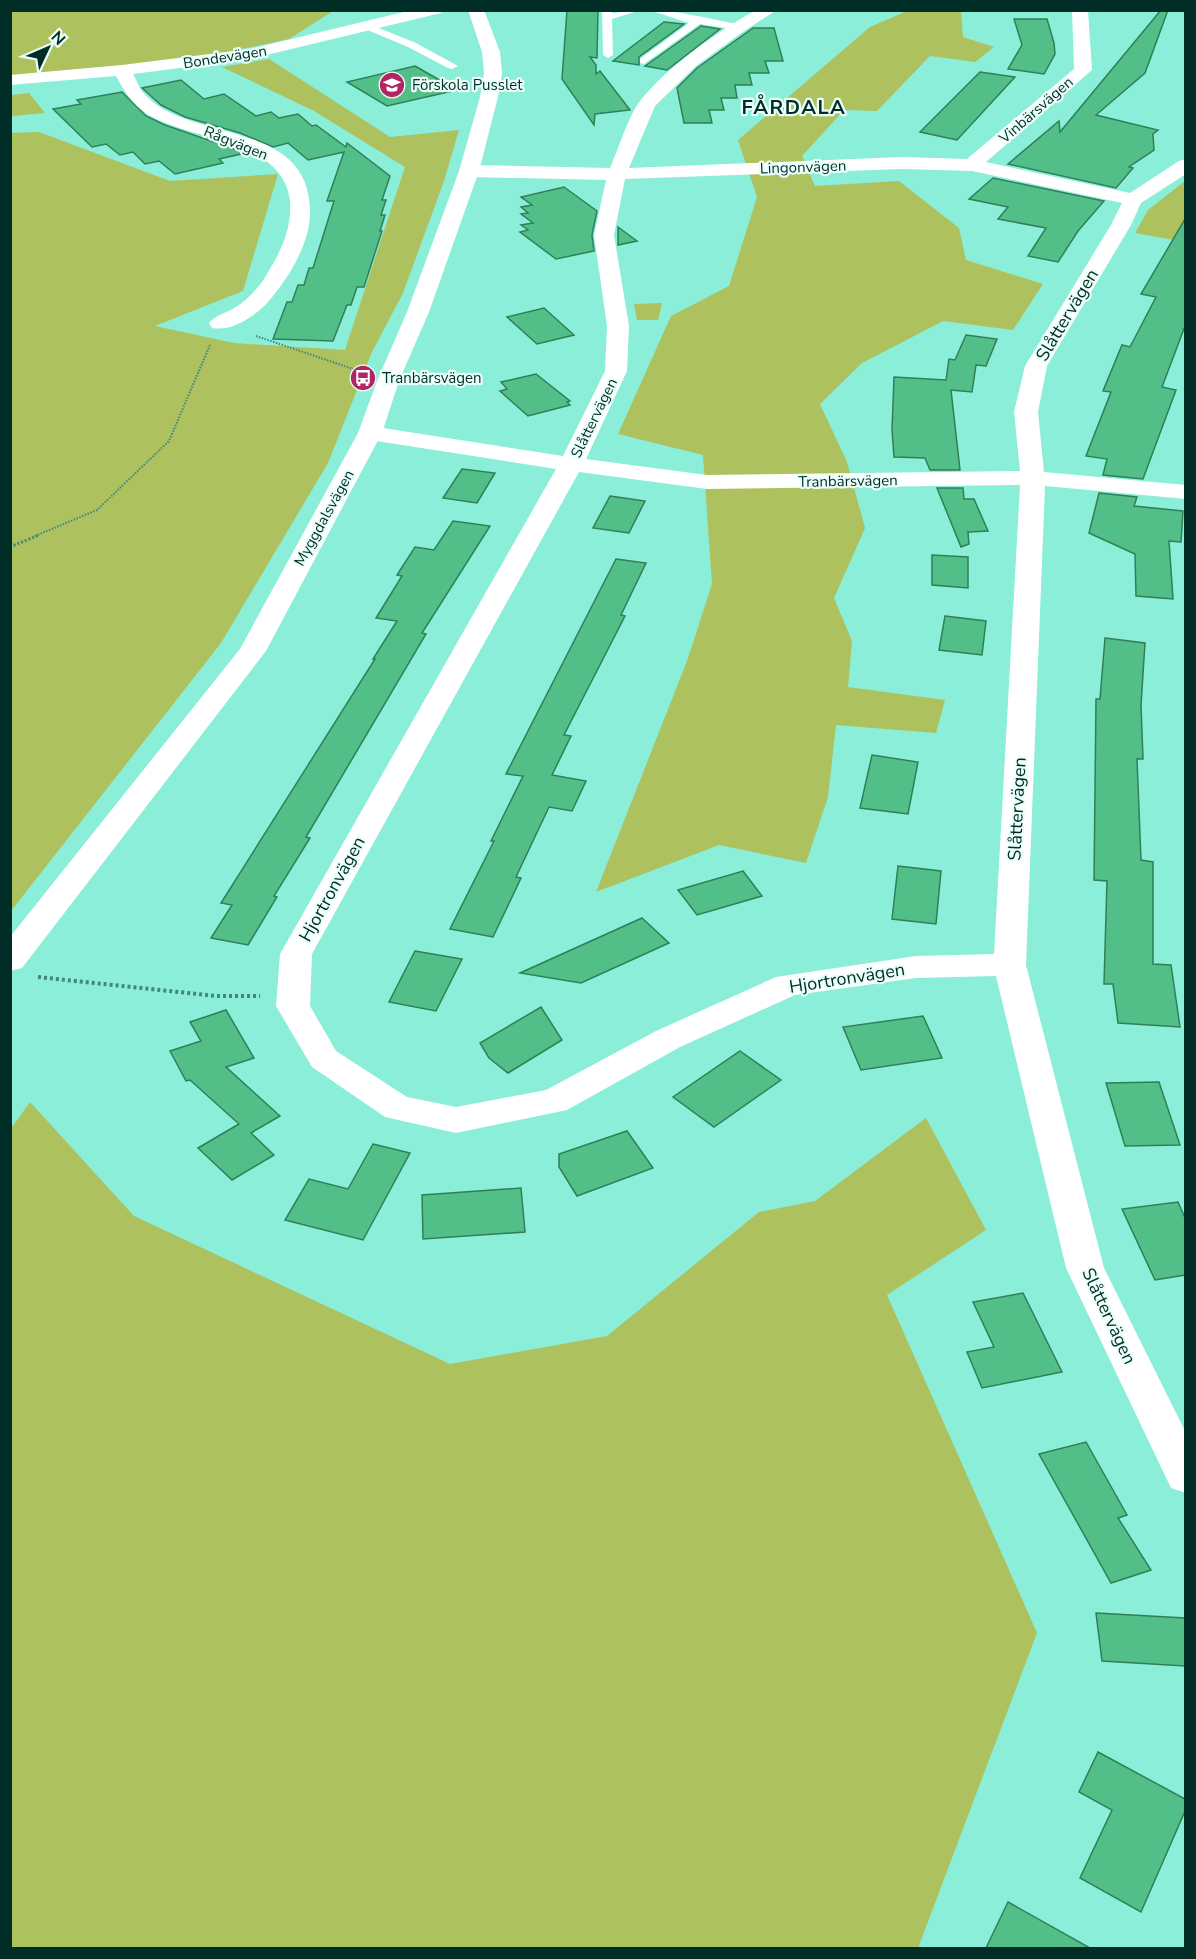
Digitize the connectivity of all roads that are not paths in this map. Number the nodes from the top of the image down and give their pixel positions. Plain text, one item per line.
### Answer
1 (435, 10) edge
2 (476, 10) edge
3 (636, 10) edge
4 (654, 10) edge
5 (769, 10) edge
6 (1080, 10) edge
7 (607, 14) edge
8 (698, 21) junction
9 (369, 27) junction
10 (738, 27) junction
11 (608, 55) dead end
12 (644, 61) dead end
13 (452, 66) dead end
14 (122, 70) junction
15 (10, 80) edge
16 (972, 165) junction
17 (1185, 165) edge
18 (470, 171) junction
19 (617, 174) junction
20 (1133, 200) junction
21 (220, 323) road end
22 (370, 433) junction
23 (571, 465) junction
24 (1033, 478) junction
25 (1185, 492) edge
26 (10, 960) edge
27 (1010, 965) junction
28 (1185, 1476) edge

1 - 9 street, Bondevägen
2 - 18 street, Myggdalsvägen
3 - 7 lane
4 - 8 lane
5 - 10 street, Slåttervägen
6 - 16 street, Vinbärsvägen
7 - 11 lane
8 - 10 lane
8 - 12 lane
9 - 13 lane
9 - 14 street, Bondevägen
10 - 19 street, Slåttervägen
14 - 15 street, Bondevägen
14 - 21 street, Rågvägen
16 - 19 street, Lingonvägen
16 - 20 street, Lingonvägen
17 - 20 street
18 - 19 street, Lingonvägen
18 - 22 street, Myggdalsvägen
19 - 23 street, Slåttervägen
20 - 24 street, Slåttervägen
22 - 23 street, Tranbärsvägen
22 - 26 street, Myggdalsvägen
23 - 24 street, Tranbärsvägen
23 - 27 street, Hjortronvägen
24 - 25 street, Tranbärsvägen
24 - 27 street, Slåttervägen
27 - 28 street, Slåttervägen

